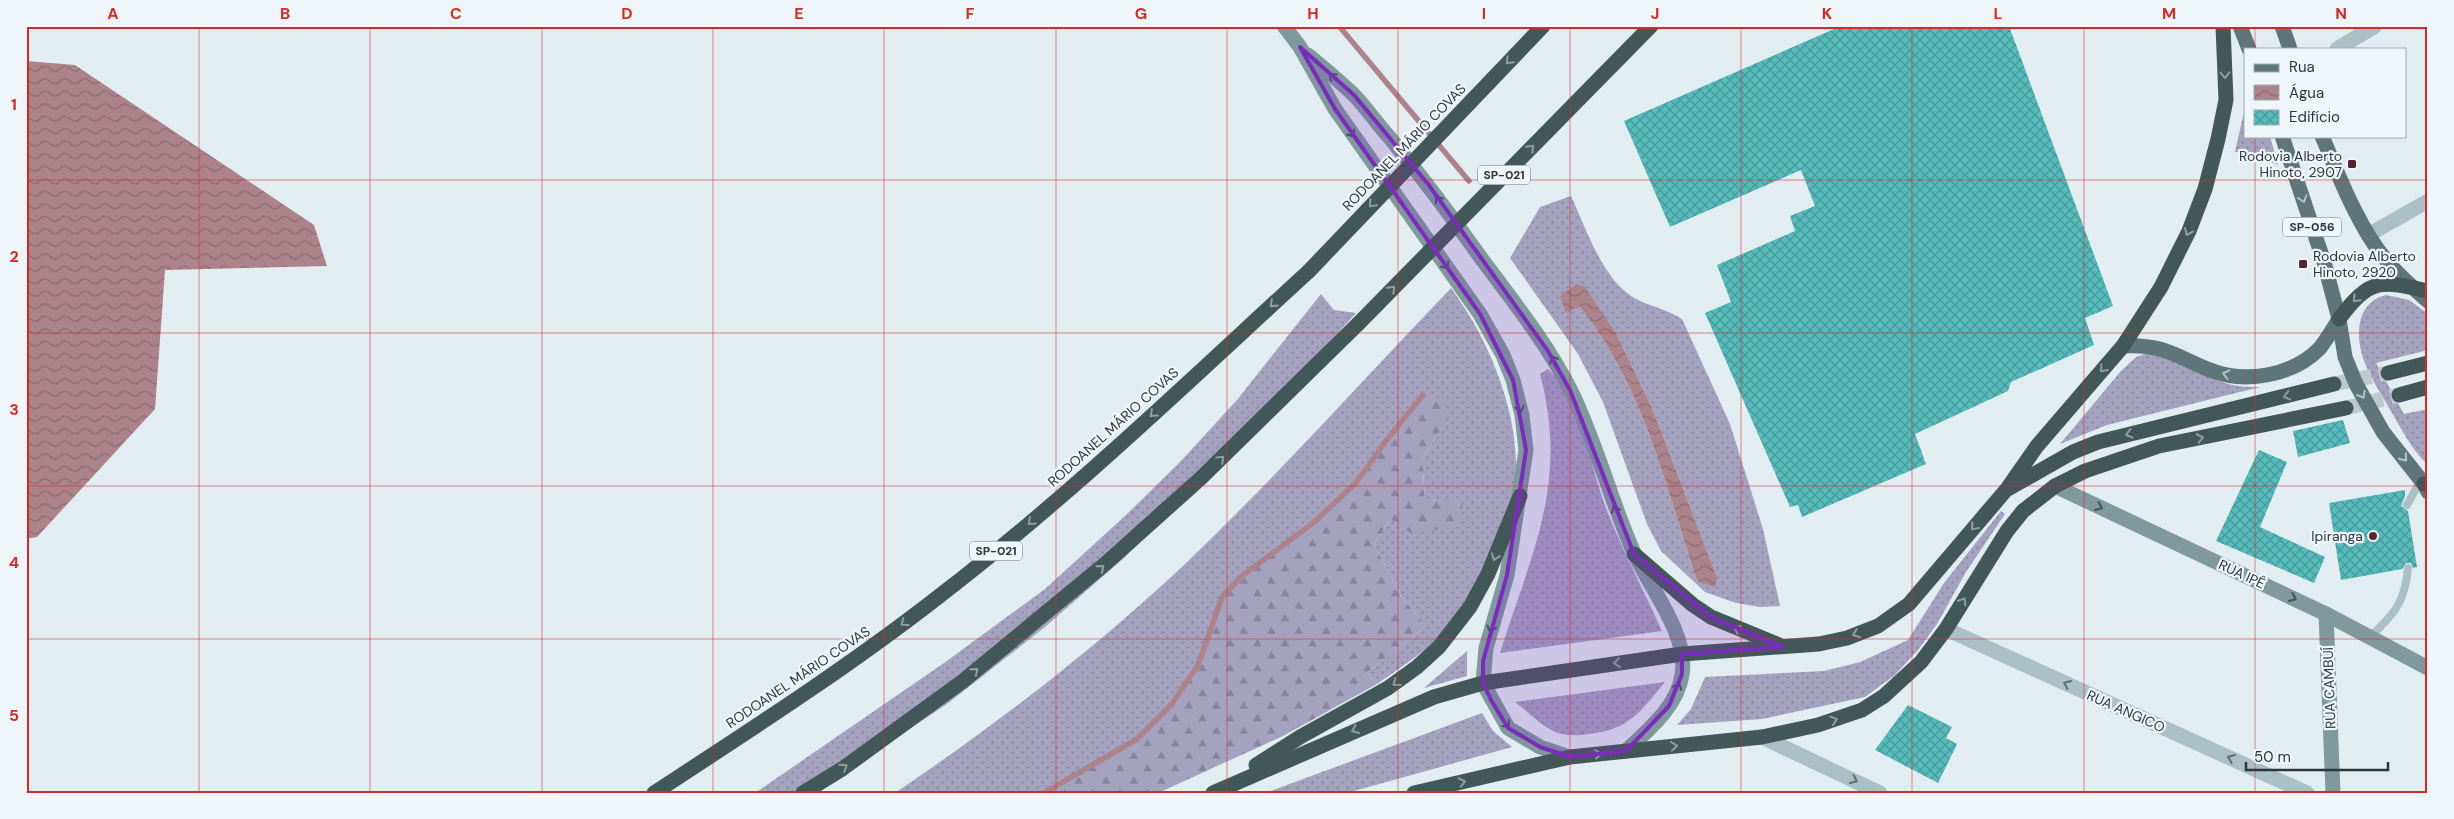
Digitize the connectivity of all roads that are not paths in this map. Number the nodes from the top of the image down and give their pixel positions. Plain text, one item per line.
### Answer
1 (1284, 26) edge
2 (1543, 26) edge
3 (1651, 26) edge
4 (2223, 26) edge
5 (2240, 26) edge
6 (2282, 26) edge
7 (2375, 26) edge
8 (1300, 47) junction
9 (2250, 48) edge
10 (2290, 48) edge
11 (2338, 48) edge
12 (2283, 138) edge
13 (2323, 138) edge
14 (2428, 201) edge
15 (2368, 235) junction
16 (2412, 288) junction
17 (2428, 291) edge
18 (2428, 300) edge
19 (2339, 319) junction
20 (2123, 346) junction
21 (2428, 362) edge
22 (2388, 373) tunnel mouth
23 (2334, 384) tunnel mouth
24 (2428, 387) edge
25 (2399, 395) tunnel mouth
26 (2346, 408) tunnel mouth
27 (2425, 485) edge
28 (2055, 486) junction
29 (2006, 490) junction
30 (1520, 496) junction
31 (2407, 505) dead end
32 (1634, 554) junction
33 (2408, 568) dead end
34 (2326, 614) junction
35 (1946, 629) junction
36 (2370, 637) junction
37 (1783, 647) junction
38 (1682, 654) junction
39 (2428, 668) edge
40 (1483, 683) junction
41 (1762, 737) junction
42 (1626, 751) junction
43 (1570, 758) junction
44 (654, 793) edge
45 (803, 793) edge
46 (1213, 793) edge
47 (1414, 793) edge
48 (1880, 793) edge
49 (2307, 793) edge
50 (2333, 793) edge

1 - 8 main road
2 -> 44 highway, RODOANEL MÁRIO COVAS / SP-021, bridge
45 -> 3 highway, SP-021, bridge
4 -> 20 highway
5 - 9 main road
6 - 10 main road
7 - 11 street
8 -> 30 main road
32 -> 8 main road
12 -> 19 main road, SP-056
13 - 15 main road, SP-056
14 - 15 street
15 - 16 main road, SP-056
16 - 17 highway
16 - 18 main road, SP-056
16 -> 19 highway, SP-056
19 -> 20 main road
19 -> 27 main road, SP-056
20 -> 29 highway
21 - 22 highway
23 -> 29 highway
24 - 25 highway
28 -> 26 highway
27 - 31 lane
28 -> 34 main road, RUA IPÊ
35 -> 28 highway
29 -> 37 highway
30 -> 40 main road
30 -> 46 highway
37 -> 32 highway
32 - 38 main road
33 - 36 lane
34 - 36 main road, RUA IPÊ
34 - 50 main road, RUA CAMBUÍ
41 -> 35 highway
49 -> 35 street, RUA ANGICO
36 - 39 main road, RUA IPÊ
37 - 38 highway
38 -> 40 highway
42 -> 38 main road
40 -> 43 main road
40 -> 46 highway
42 -> 41 highway
41 -> 48 street
43 -> 42 highway
47 -> 43 highway

